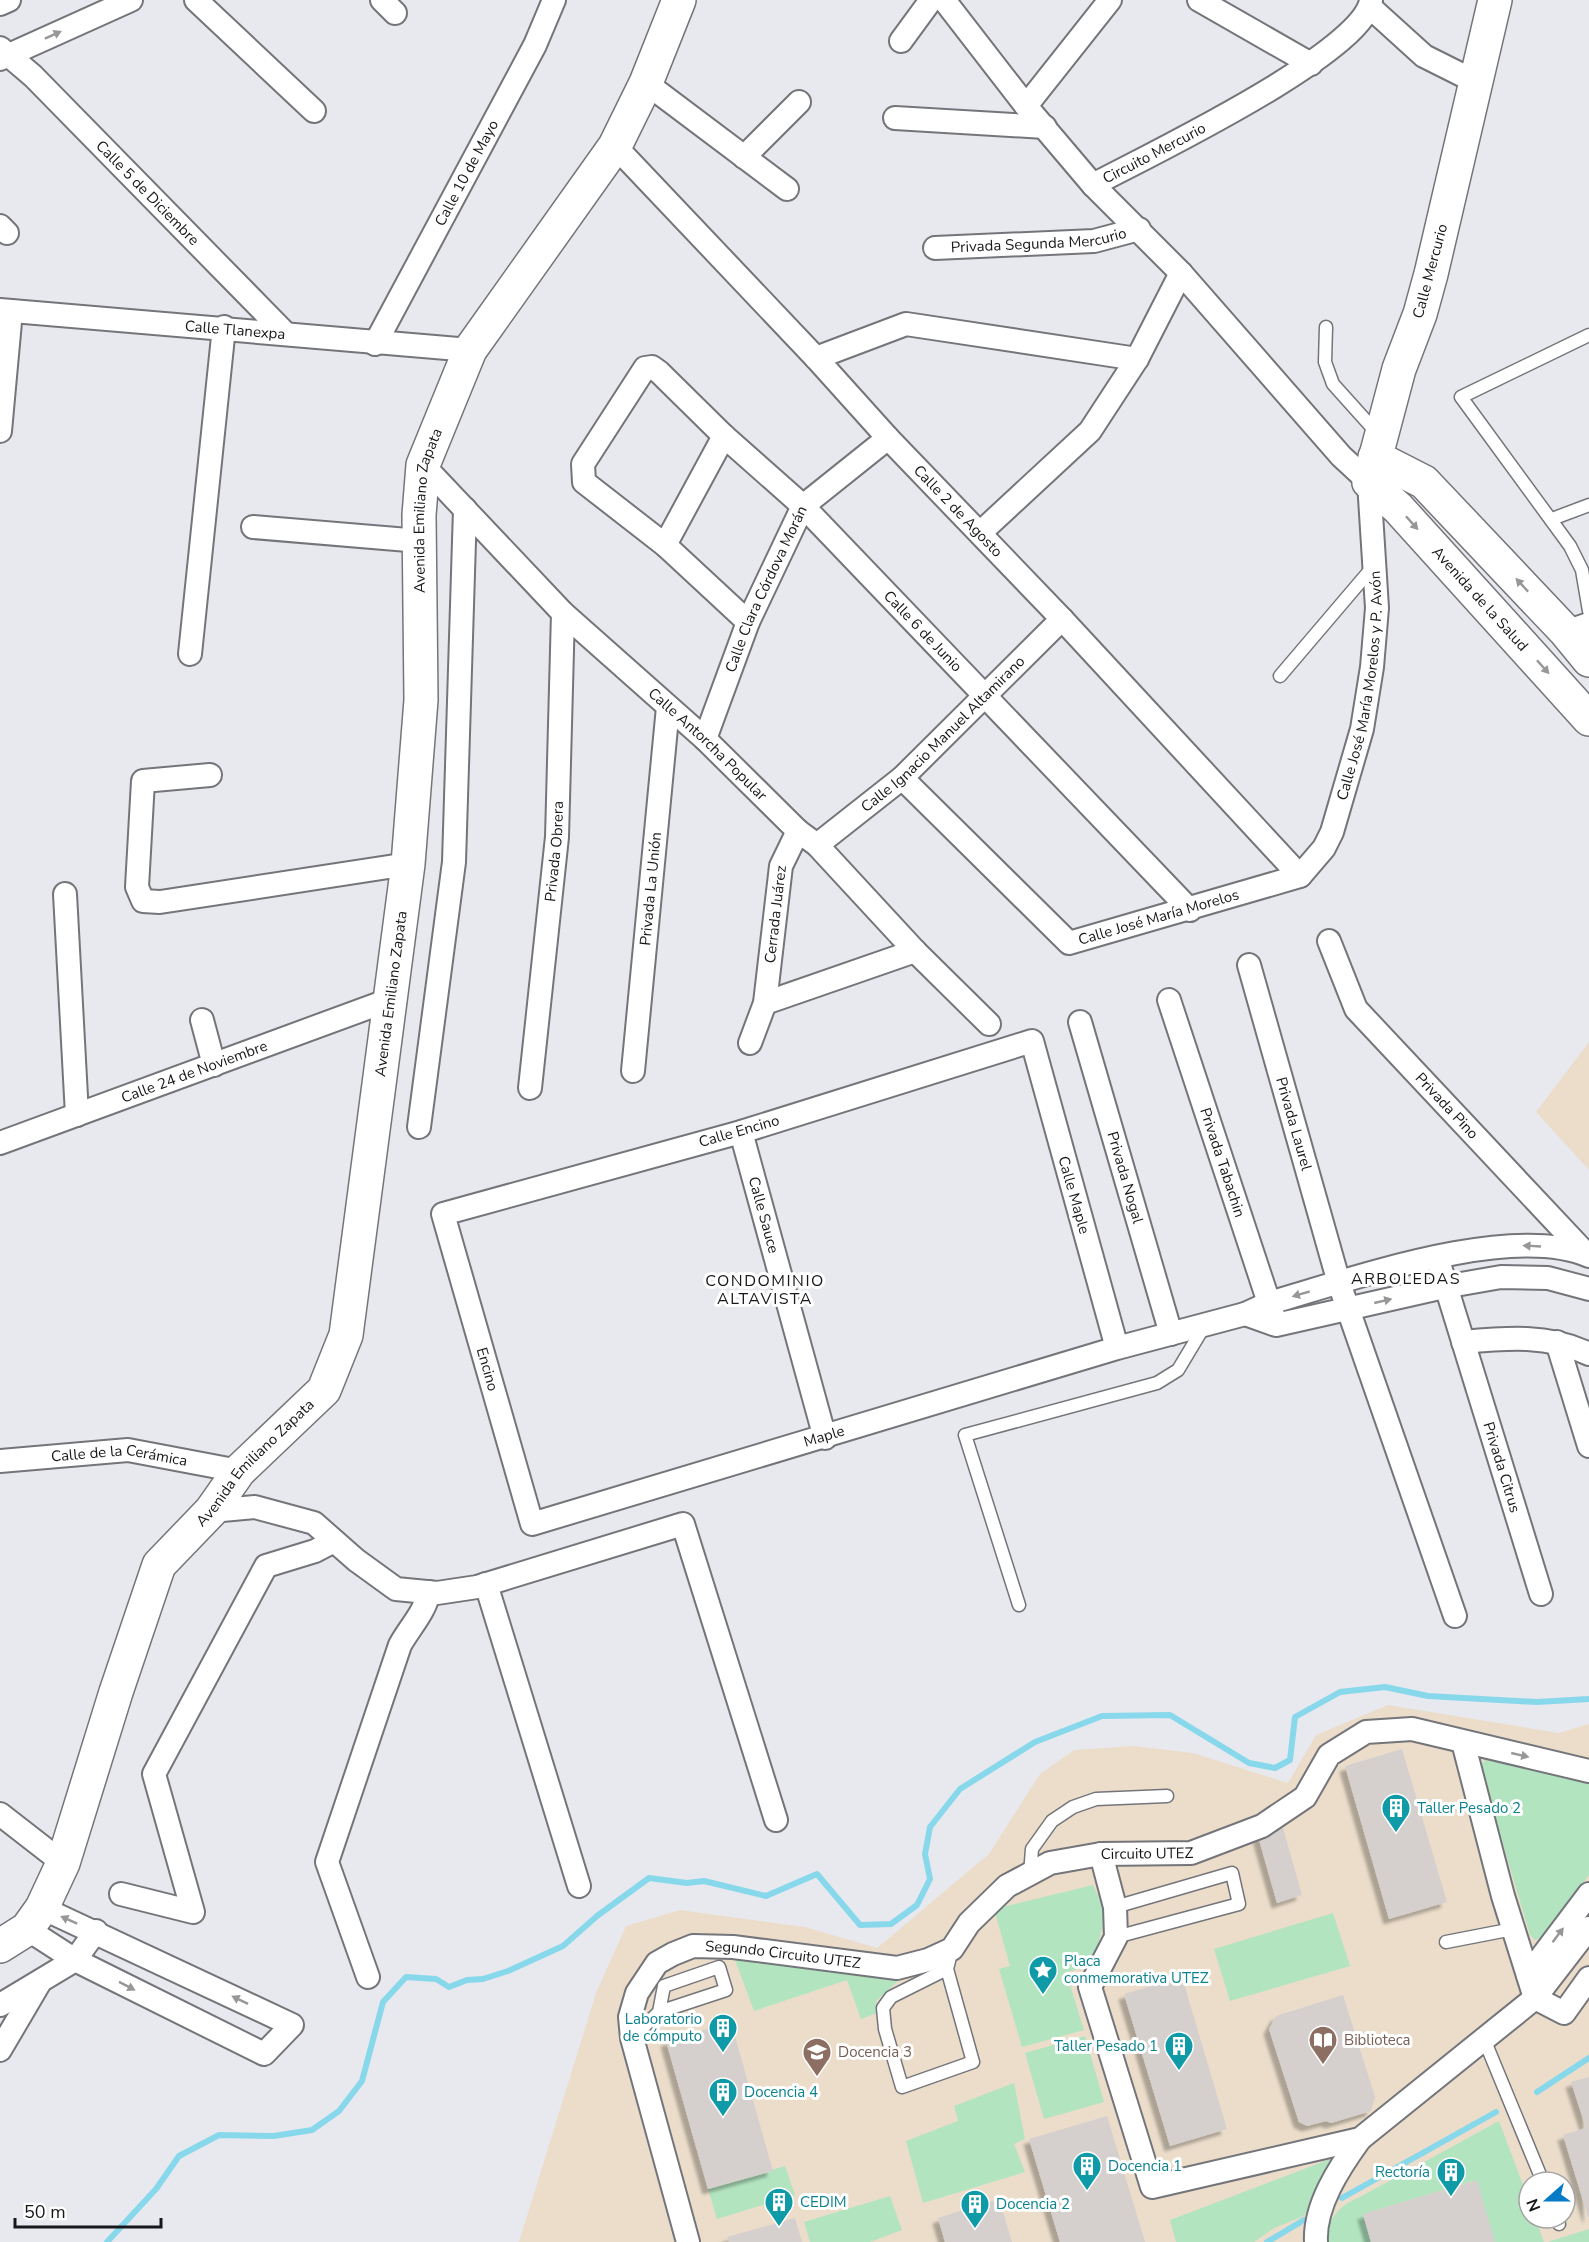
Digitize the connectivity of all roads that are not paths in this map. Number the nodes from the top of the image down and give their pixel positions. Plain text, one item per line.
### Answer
1 (9, 0) edge
2 (131, 0) edge
3 (196, 0) edge
4 (554, 0) edge
5 (679, 0) edge
6 (931, 0) edge
7 (944, 0) edge
8 (1110, 0) edge
9 (1199, 0) edge
10 (1495, 0) edge
11 (1370, 3) edge
12 (0, 4) edge
13 (902, 41) dead end
14 (2, 54) edge
15 (1311, 64) junction
16 (1476, 82) junction
17 (646, 83) junction
18 (799, 102) dead end
19 (1026, 106) junction
20 (314, 111) dead end
21 (895, 118) dead end
22 (1045, 127) junction
23 (615, 146) junction
24 (744, 157) junction
25 (1093, 185) junction
26 (787, 189) dead end
27 (1139, 229) junction
28 (935, 248) dead end
29 (1181, 273) junction
30 (6, 310) edge
31 (224, 327) junction
32 (1326, 327) dead end
33 (286, 334) junction
34 (1589, 335) edge
35 (375, 344) junction
36 (470, 350) junction
37 (816, 358) junction
38 (1137, 359) junction
39 (0, 431) edge
40 (724, 436) junction
41 (888, 438) junction
42 (1375, 458) junction
43 (423, 465) junction
44 (1589, 505) edge
45 (803, 506) junction
46 (465, 509) junction
47 (1552, 519) junction
48 (253, 527) dead end
49 (980, 533) junction
50 (420, 541) junction
51 (665, 545) junction
52 (1372, 568) junction
53 (1586, 569) edge
54 (563, 613) junction
55 (1062, 619) junction
56 (748, 622) junction
57 (1581, 622) edge
58 (190, 654) dead end
59 (1589, 660) edge
60 (1280, 676) dead end
61 (985, 696) junction
62 (668, 706) junction
63 (1589, 719) edge
64 (705, 740) junction
65 (210, 775) dead end
66 (902, 778) junction
67 (798, 831) junction
68 (817, 844) junction
69 (408, 864) junction
70 (1300, 876) junction
71 (65, 894) dead end
72 (1190, 910) junction
73 (1329, 941) dead end
74 (915, 951) junction
75 (1249, 965) dead end
76 (389, 1000) junction
77 (1169, 1000) dead end
78 (765, 1003) junction
79 (202, 1020) dead end
80 (1080, 1022) dead end
81 (989, 1024) dead end
82 (1032, 1041) joint
83 (750, 1043) dead end
84 (214, 1065) junction
85 (633, 1071) dead end
86 (530, 1088) dead end
87 (77, 1115) junction
88 (419, 1127) dead end
89 (741, 1132) junction
90 (0, 1143) edge
91 (443, 1214) joint
92 (1587, 1255) edge
93 (1437, 1257) junction
94 (1339, 1283) junction
95 (1444, 1287) junction
96 (1589, 1289) edge
97 (1269, 1303) junction
98 (1348, 1310) junction
99 (1245, 1314) junction
100 (1205, 1325) junction
101 (1276, 1325) junction
102 (1171, 1334) junction
103 (1463, 1342) junction
104 (1557, 1342) junction
105 (1117, 1348) junction
106 (1589, 1354) edge
107 (825, 1438) junction
108 (1589, 1446) edge
109 (0, 1461) edge
110 (239, 1471) junction
111 (211, 1511) junction
112 (532, 1524) joint
113 (334, 1541) junction
114 (486, 1584) junction
115 (429, 1592) junction
116 (1541, 1594) dead end
117 (1019, 1605) dead end
118 (1455, 1616) dead end
119 (1463, 1742) junction
120 (1589, 1771) edge
121 (1167, 1796) dead end
122 (0, 1814) edge
123 (777, 1820) dead end
124 (1101, 1854) junction
125 (63, 1863) junction
126 (1030, 1874) junction
127 (579, 1886) dead end
128 (121, 1894) dead end
129 (1589, 1894) edge
130 (1114, 1907) junction
131 (35, 1918) junction
132 (1589, 1928) edge
133 (1513, 1929) junction
134 (96, 1932) junction
135 (1116, 1937) junction
136 (1446, 1942) dead end
137 (0, 1946) edge
138 (949, 1959) junction
139 (75, 1960) junction
140 (1528, 1975) junction
141 (368, 1977) dead end
142 (1589, 1978) edge
143 (42, 1979) junction
144 (1535, 1998) junction
145 (0, 2005) edge
146 (659, 2012) junction
147 (632, 2038) junction
148 (1484, 2039) junction
149 (0, 2050) edge
150 (1359, 2139) junction
151 (1538, 2170) edge
152 (688, 2242) edge
153 (1316, 2242) edge

1 - 12 street
14 -> 2 street
3 - 20 street
4 - 35 street, Calle 10 de Mayo
5 - 17 main road, Avenida Emiliano Zapata
6 - 13 street
7 - 19 street, Circuito Mercurio
8 - 19 street
9 - 15 street
10 - 16 main road, Calle Mercurio
11 - 15 street, Circuito Mercurio
11 - 16 street
14 - 33 street, Calle 5 de Diciembre
15 - 25 street, Circuito Mercurio
16 - 42 main road, Calle Mercurio
17 - 23 main road, Avenida Emiliano Zapata
17 - 24 street
18 - 24 street
19 - 22 street, Circuito Mercurio
21 - 22 street
22 - 25 street, Circuito Mercurio
23 - 36 main road, Avenida Emiliano Zapata
23 - 37 street, Calle 2 de Agosto
24 - 26 street
25 - 27 street
27 - 28 street, Privada Segunda Mercurio
27 - 29 street
29 - 38 street
29 - 42 street
30 - 31 street, Calle Tlanexpa
30 - 39 street
31 - 33 street, Calle Tlanexpa
31 - 58 street
32 - 42 lane
33 - 35 street, Calle Tlanexpa
34 - 47 lane
35 - 36 street, Calle Tlanexpa
36 - 43 main road, Avenida Emiliano Zapata
37 - 38 street
37 - 41 street, Calle 2 de Agosto
38 - 49 street
40 - 45 street, Calle 6 de Junio
40 - 51 street
40 - 51 street, Calle 6 de Junio
41 - 45 street, Calle Clara Córdova Morán
41 - 49 street, Calle 2 de Agosto
42 - 52 street, Calle José María Morelos y P. Avón
57 -> 42 main road
42 -> 63 main road, Avenida de la Salud
43 - 46 street, Calle Antorcha Popular
43 - 50 main road, Avenida Emiliano Zapata
44 - 47 lane
45 - 56 street, Calle Clara Córdova Morán
45 - 61 street, Calle 6 de Junio
46 - 54 street, Calle Antorcha Popular
46 - 88 street
47 - 53 lane
48 - 50 street
49 - 55 street, Calle 2 de Agosto
50 - 69 main road, Avenida Emiliano Zapata
51 - 56 street
52 - 60 lane
52 - 70 street, Calle José María Morelos y P. Avón
53 - 57 lane
54 - 62 street, Calle Antorcha Popular
54 - 86 street, Privada Obrera
55 - 61 street, Calle Ignacio Manuel Altamirano
55 - 70 street, Calle 2 de Agosto
56 - 64 street, Calle Clara Córdova Morán
57 - 59 main road
61 - 66 street, Calle Ignacio Manuel Altamirano
61 - 72 street, Calle 6 de Junio
62 - 64 street, Calle Antorcha Popular
62 - 85 street, Privada La Unión
64 - 67 street, Calle Antorcha Popular
65 - 69 street
66 - 68 street, Calle Ignacio Manuel Altamirano
66 - 72 street, Calle José María Morelos
67 - 68 street, Calle Antorcha Popular
67 - 78 street, Cerrada Juárez
68 - 74 street, Calle Antorcha Popular
69 - 76 main road, Avenida Emiliano Zapata
70 - 72 street, Calle José María Morelos
71 - 87 street
73 - 92 street, Privada Pino
74 - 78 street
74 - 81 street, Calle Antorcha Popular
75 - 94 street, Privada Laurel
76 - 84 street, Calle 24 de Noviembre
76 - 110 main road, Avenida Emiliano Zapata
77 - 97 street, Privada Tabachin
78 - 83 street, Cerrada Juárez
79 - 84 street
80 - 102 street, Privada Nogal
82 - 89 street, Calle Encino
82 - 105 street, Calle Maple
84 - 87 street, Calle 24 de Noviembre
87 - 90 street, Calle 24 de Noviembre
89 - 91 street, Calle Encino
89 - 107 street, Calle Sauce
91 - 112 street, Encino
92 -> 93 street, Maple
93 - 94 street, Maple
93 - 95 street, Privada Citrus
94 -> 97 street, Maple
94 - 98 street, Privada Laurel
95 - 96 street
98 -> 95 street
95 - 103 street, Privada Citrus
97 - 99 street, Maple
97 - 101 street, Privada Tabachin
98 - 101 street
98 - 118 street
99 - 100 street, Maple
99 - 101 street
100 - 102 street, Maple
100 - 117 lane
102 - 105 street, Maple
103 - 104 street
103 - 116 street, Privada Citrus
104 - 106 street
104 - 108 street
105 - 107 street, Maple
107 - 112 street, Maple
109 - 110 street, Calle de la Cerámica
110 - 111 main road, Avenida Emiliano Zapata
111 - 113 street
111 - 125 main road, Avenida Emiliano Zapata
113 - 115 street
113 - 128 street
114 - 115 street
114 - 123 street
114 - 127 street
115 - 141 street
119 -> 120 street, Circuito UTEZ
119 - 124 street, Circuito UTEZ
119 - 133 street
121 - 126 lane
122 - 125 street
124 - 126 street
124 - 130 street, Circuito UTEZ
125 - 131 main road, Avenida Emiliano Zapata
126 - 138 street
140 -> 129 street
130 - 135 street, Circuito UTEZ
130 - 135 lane
134 -> 131 street
131 - 137 main road
131 - 139 street
132 - 144 street
133 - 136 lane
133 - 140 street
134 - 139 street
139 -> 134 street
135 - 150 street
138 - 138 lane
138 - 147 street, Segundo Circuito UTEZ
139 - 143 street
140 - 144 street
142 - 144 street
143 - 145 street
143 - 149 street
144 - 148 street
146 - 146 lane
146 - 147 lane
147 - 152 street, Segundo Circuito UTEZ
148 - 150 street
148 - 151 lane
150 - 153 street

